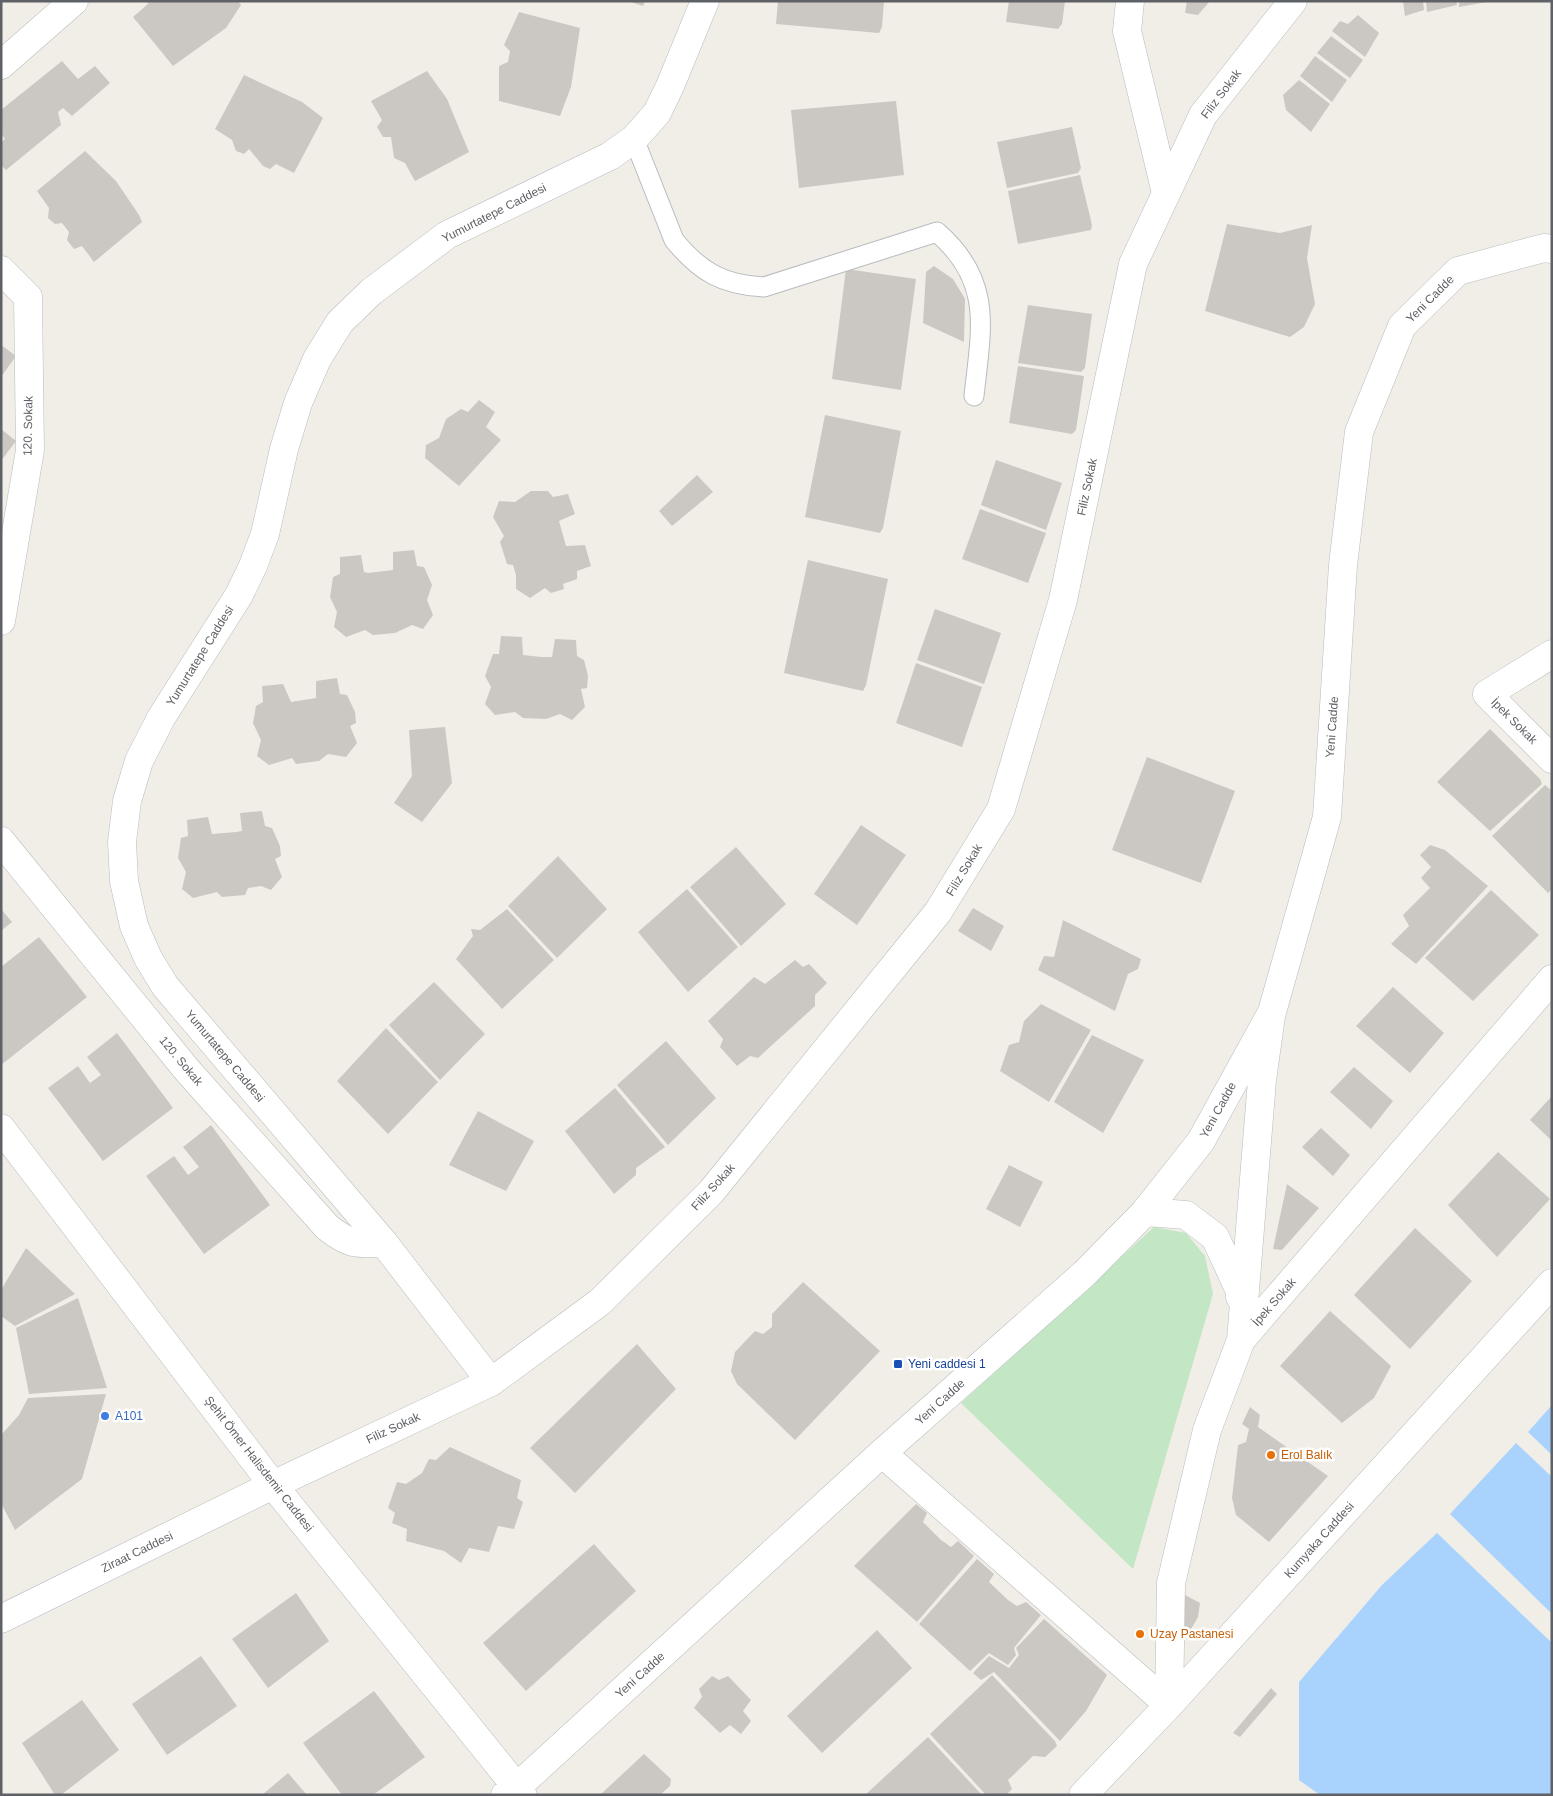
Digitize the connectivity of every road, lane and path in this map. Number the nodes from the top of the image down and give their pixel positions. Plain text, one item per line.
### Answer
1 (74, 1) edge
2 (705, 1) edge
3 (1130, 1) edge
4 (1293, 1) edge
5 (1, 65) edge
6 (634, 139) junction
7 (1166, 194) junction
8 (1552, 249) edge
9 (1, 270) edge
10 (974, 396) dead end
11 (1, 621) edge
12 (1552, 654) edge
13 (1552, 759) edge
14 (1, 841) edge
15 (1552, 979) edge
16 (1272, 1012) junction
17 (1, 1128) edge
18 (1145, 1212) junction
19 (384, 1243) junction
20 (1552, 1283) edge
21 (1241, 1340) junction
22 (492, 1382) junction
23 (882, 1453) junction
24 (273, 1485) junction
25 (1, 1619) edge
26 (1169, 1705) junction
27 (515, 1792) edge
28 (1083, 1795) edge

1 - 5 street
2 - 6 street, Yumurtatepe Caddesi
3 - 7 street
4 - 7 street, Filiz Sokak
6 - 10 lane
6 - 19 street, Yumurtatepe Caddesi
7 - 22 street, Filiz Sokak
8 - 16 street, Yeni Cadde
9 - 11 street, 120. Sokak
12 - 13 street, İpek Sokak
14 - 19 street, 120. Sokak
15 - 21 street, İpek Sokak
16 - 18 street, Yeni Cadde
16 - 21 street
17 - 24 street, Şehit Ömer Halisdemir Caddesi
18 - 21 street
18 - 23 street, Yeni Cadde
19 - 22 street, Yumurtatepe Caddesi
20 - 26 street, Kumyaka Caddesi
21 - 26 street, İpek Sokak
22 - 24 street, Filiz Sokak
23 - 26 street
23 - 27 street, Yeni Cadde
24 - 25 street, Ziraat Caddesi
24 - 27 street, Şehit Ömer Halisdemir Caddesi
26 - 28 street, Kumyaka Caddesi

